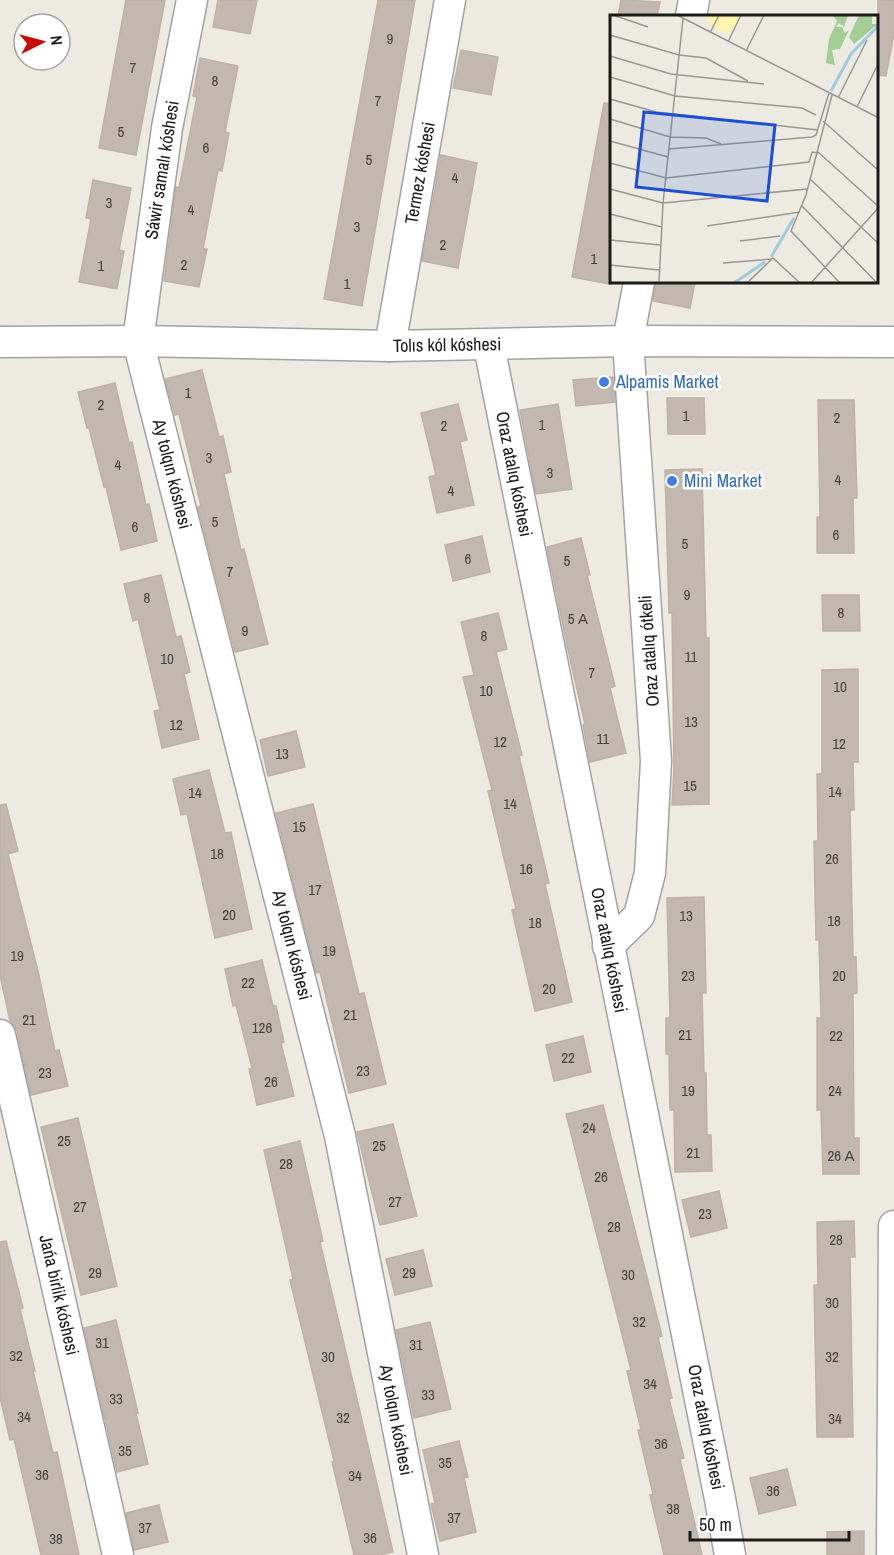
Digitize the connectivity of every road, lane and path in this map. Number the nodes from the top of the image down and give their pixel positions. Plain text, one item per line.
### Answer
1 (192, 0) edge
2 (450, 0) edge
3 (694, 0) edge
4 (691, 15) edge
5 (639, 284) edge
6 (138, 341) junction
7 (628, 341) junction
8 (0, 342) edge
9 (894, 342) edge
10 (489, 345) junction
11 (390, 346) junction
12 (608, 946) junction
13 (0, 1035) edge
14 (894, 1226) edge
15 (118, 1555) edge
16 (423, 1555) edge
17 (730, 1555) edge
18 (892, 1555) edge

1 - 6 street, Sáwir samalı kóshesi
2 - 11 street, Termez kóshesi
3 - 4 street
5 - 7 street, Oraz atalıq ótkeli
6 - 8 street, Tolıs kól kóshesi
6 - 11 street, Tolıs kól kóshesi
6 - 16 street, Ay tolqın kóshesi
7 - 9 street, Tolıs kól kóshesi
7 - 10 street, Tolıs kól kóshesi
7 - 12 street, Oraz atalıq ótkeli
10 - 11 street, Tolıs kól kóshesi
10 - 12 street, Oraz atalıq kóshesi
12 - 17 street, Oraz atalıq kóshesi
13 - 15 street, Jańa birlik kóshesi
14 - 18 street

